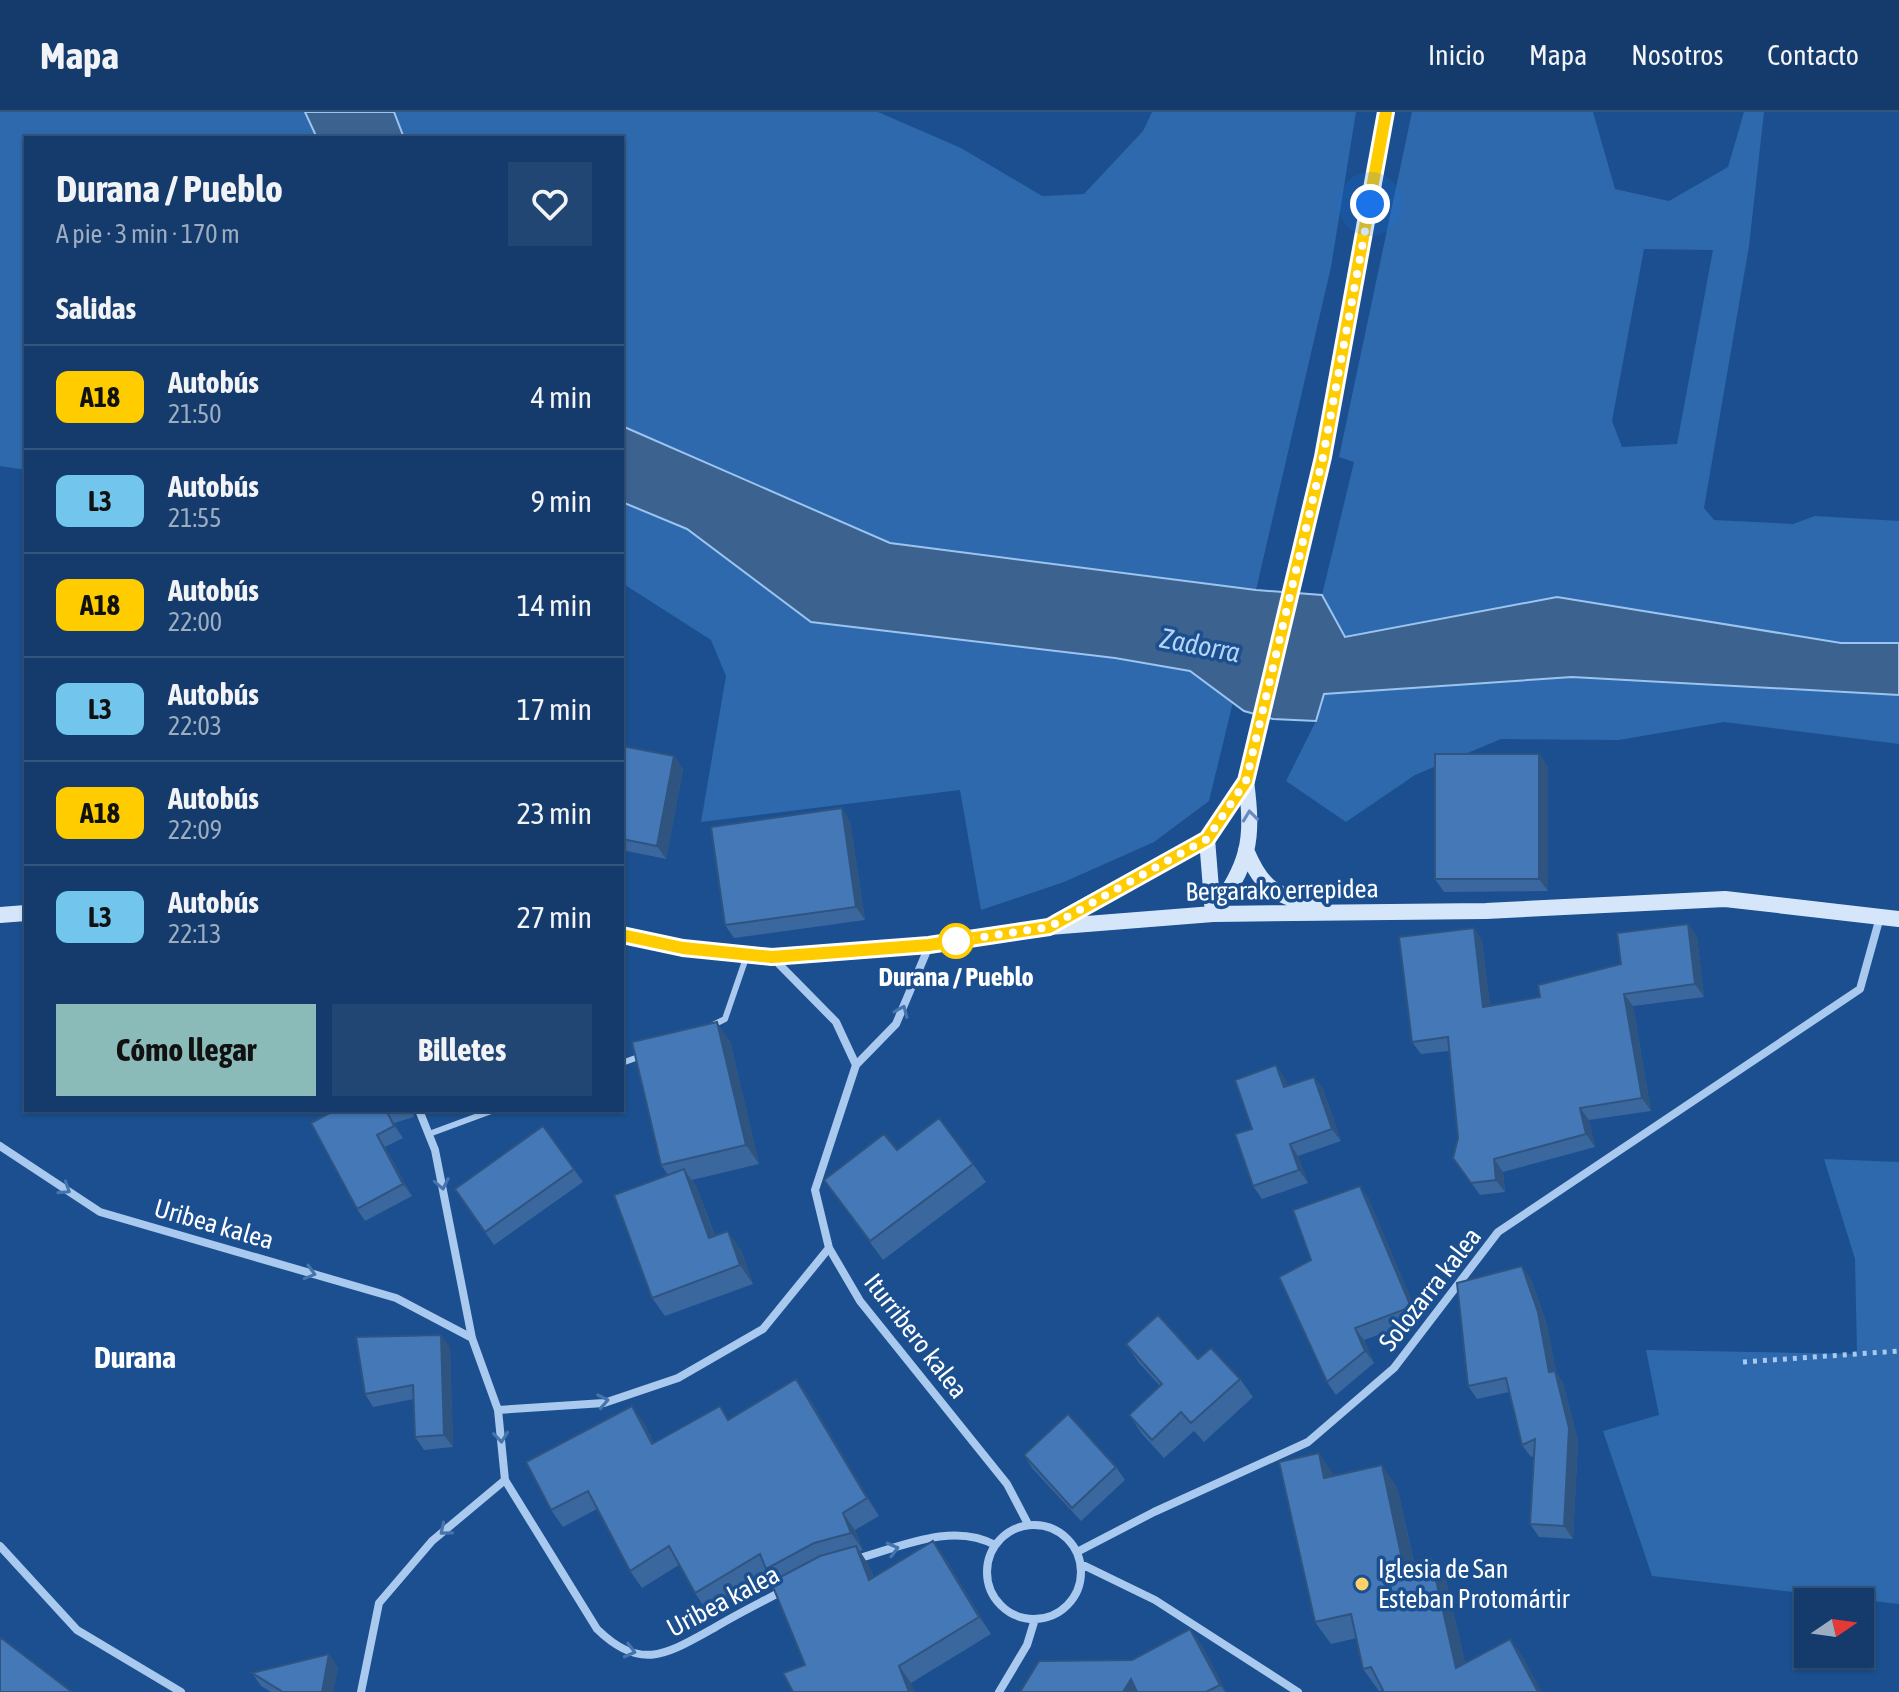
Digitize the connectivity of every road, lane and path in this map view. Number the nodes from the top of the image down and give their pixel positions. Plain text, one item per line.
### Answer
1 (1386, 112) edge
2 (1246, 781) junction
3 (1207, 839) junction
4 (1246, 850) junction
5 (1328, 911) junction
6 (24, 913) edge
7 (1213, 914) junction
8 (0, 915) edge
9 (1880, 917) junction
10 (1899, 919) edge
11 (1049, 927) junction
12 (624, 935) edge
13 (929, 945) junction
14 (747, 955) junction
15 (772, 957) junction
16 (704, 1031) edge
17 (651, 1052) edge
18 (624, 1062) edge
19 (856, 1065) junction
20 (420, 1112) edge
21 (489, 1112) edge
22 (429, 1134) junction
23 (0, 1146) edge
24 (829, 1248) junction
25 (472, 1338) junction
26 (1899, 1351) edge
27 (1743, 1362) dead end
28 (498, 1410) junction
29 (505, 1480) junction
30 (1028, 1524) junction
31 (995, 1545) junction
32 (0, 1546) edge
33 (1077, 1552) junction
34 (842, 1563) edge
35 (1081, 1564) junction
36 (801, 1582) edge
37 (1035, 1619) junction
38 (180, 1692) edge
39 (361, 1692) edge
40 (999, 1692) edge
41 (1298, 1692) edge

1 - 2 street
2 - 3 street
4 -> 2 street
3 - 7 street
3 - 11 street
4 - 5 street
4 - 7 street
5 - 7 street, Bergarako errepidea
5 - 9 street, Bergarako errepidea
6 - 8 street
7 - 11 street, Bergarako errepidea
9 - 10 street, Bergarako errepidea
9 - 33 street, Solozarra kalea
11 - 13 street, Bergarako errepidea
12 - 14 street, Bergarako errepidea
13 - 15 street, Bergarako errepidea
19 -> 13 street, Iturribero kalea
14 - 15 street, Bergarako errepidea
14 - 16 lane
15 - 19 street
17 - 18 lane
19 - 24 street, Iturribero kalea
20 - 22 street, Uribea kalea
21 - 22 lane
22 -> 25 street, Uribea kalea
23 -> 25 street, Uribea kalea
28 -> 24 street
24 - 30 street, Iturribero kalea
25 - 28 street, Uribea kalea
26 - 27 path
28 -> 29 street, Uribea kalea
29 -> 36 street, Uribea kalea
29 -> 39 street
30 - 31 street
30 - 33 street
34 -> 31 street
31 - 37 street
32 - 38 street
33 - 35 street
35 - 37 street
35 - 41 street
37 - 40 street

